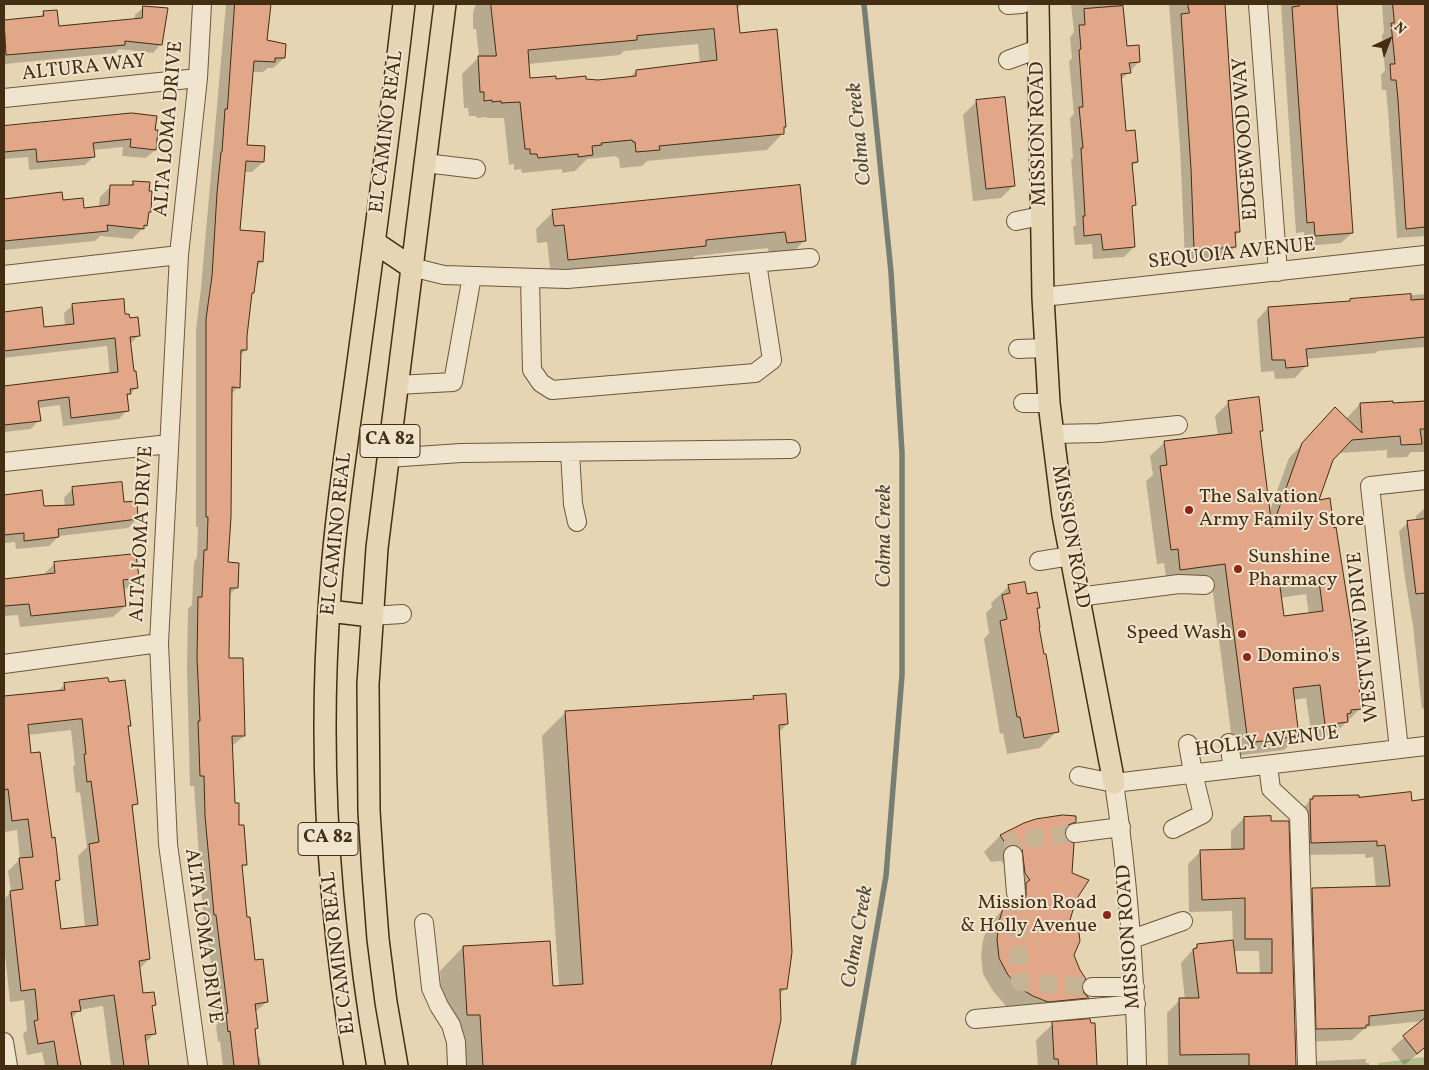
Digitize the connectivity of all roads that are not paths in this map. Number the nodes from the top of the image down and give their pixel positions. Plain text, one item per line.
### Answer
1 (202, 4) edge
2 (404, 4) edge
3 (445, 4) edge
4 (1038, 4) edge
5 (1258, 4) edge
6 (1038, 49) junction
7 (1008, 60) dead end
8 (198, 78) junction
9 (4, 98) edge
10 (425, 163) junction
11 (476, 169) dead end
12 (1041, 216) junction
13 (1016, 222) dead end
14 (374, 242) junction
15 (179, 255) junction
16 (1425, 255) edge
17 (810, 258) dead end
18 (757, 263) junction
19 (411, 267) junction
20 (1278, 272) junction
21 (4, 275) edge
22 (472, 276) junction
23 (530, 278) junction
24 (1043, 297) junction
25 (1045, 348) junction
26 (1018, 349) dead end
27 (397, 385) junction
28 (1023, 403) dead end
29 (1049, 403) junction
30 (1178, 425) dead end
31 (1052, 434) junction
32 (169, 444) junction
33 (791, 448) dead end
34 (570, 452) junction
35 (388, 458) junction
36 (4, 462) edge
37 (1425, 480) edge
38 (577, 522) dead end
39 (1071, 556) junction
40 (1039, 561) dead end
41 (1205, 585) dead end
42 (1078, 596) junction
43 (329, 611) junction
44 (402, 614) dead end
45 (371, 616) junction
46 (159, 644) junction
47 (4, 664) edge
48 (1229, 743) dead end
49 (1188, 744) dead end
50 (1425, 746) edge
51 (1399, 749) junction
52 (1268, 765) junction
53 (1232, 768) junction
54 (1193, 773) junction
55 (1079, 776) dead end
56 (1114, 783) junction
57 (1121, 827) junction
58 (1173, 829) dead end
59 (1075, 833) tunnel mouth
60 (1013, 855) tunnel mouth
61 (1016, 893) tunnel mouth
62 (1183, 921) dead end
63 (424, 923) dead end
64 (1132, 939) junction
65 (1135, 986) junction
66 (1092, 987) tunnel mouth
67 (1136, 1004) junction
68 (974, 1019) dead end
69 (4, 1042) edge
70 (8, 1066) edge
71 (198, 1066) edge
72 (355, 1066) edge
73 (398, 1066) edge
74 (457, 1066) edge
75 (1137, 1066) edge
76 (1307, 1066) edge

1 - 8 street, ALTA LOMA DRIVE
2 - 14 main road, EL CAMINO REAL / CA 82
3 - 10 main road, EL CAMINO REAL / CA 82
4 - 6 main road, MISSION ROAD
5 - 20 street, EDGEWOOD WAY
6 - 7 street
6 - 12 main road, MISSION ROAD
8 - 9 street, ALTURA WAY
8 - 15 street, ALTA LOMA DRIVE
10 - 11 street
10 - 19 main road, EL CAMINO REAL / CA 82
12 - 13 street
12 - 24 main road, MISSION ROAD
14 - 19 main road
14 - 43 main road, EL CAMINO REAL / CA 82
15 - 21 street
15 - 32 street, ALTA LOMA DRIVE
16 - 20 street, SEQUOIA AVENUE
17 - 18 street
18 - 23 street
18 - 23 street
19 - 22 street
19 - 27 main road, EL CAMINO REAL / CA 82
20 - 24 street, SEQUOIA AVENUE
22 - 23 street
22 - 27 street
24 - 25 main road, MISSION ROAD
25 - 26 street
25 - 29 main road, MISSION ROAD
27 - 35 main road, EL CAMINO REAL / CA 82
28 - 29 street
29 - 31 main road, MISSION ROAD
30 - 31 street
31 - 39 main road, MISSION ROAD
32 - 36 street
32 - 46 street, ALTA LOMA DRIVE
33 - 34 street
34 - 35 street
34 - 38 street
35 - 45 main road, EL CAMINO REAL / CA 82
37 - 51 street, WESTVIEW DRIVE
39 - 40 street
39 - 42 main road, MISSION ROAD
41 - 42 street
42 - 56 main road, MISSION ROAD
43 - 45 main road
43 - 72 main road, EL CAMINO REAL / CA 82
44 - 45 street
45 - 73 main road, EL CAMINO REAL / CA 82
46 - 47 street
46 - 71 street, ALTA LOMA DRIVE
48 - 53 street
49 - 54 street
50 - 51 street, HOLLY AVENUE
51 - 52 street, HOLLY AVENUE
52 - 53 street, HOLLY AVENUE
52 - 76 street
53 - 54 street, HOLLY AVENUE
54 - 56 street, HOLLY AVENUE
54 - 58 street
55 - 56 street, HOLLY AVENUE
56 - 57 street, MISSION ROAD
57 - 59 street
57 - 64 street, MISSION ROAD
60 - 61 street
62 - 64 street
63 - 74 street
64 - 65 street, MISSION ROAD
65 - 66 street
65 - 67 street, MISSION ROAD
67 - 68 street
67 - 75 street, MISSION ROAD
69 - 70 street

